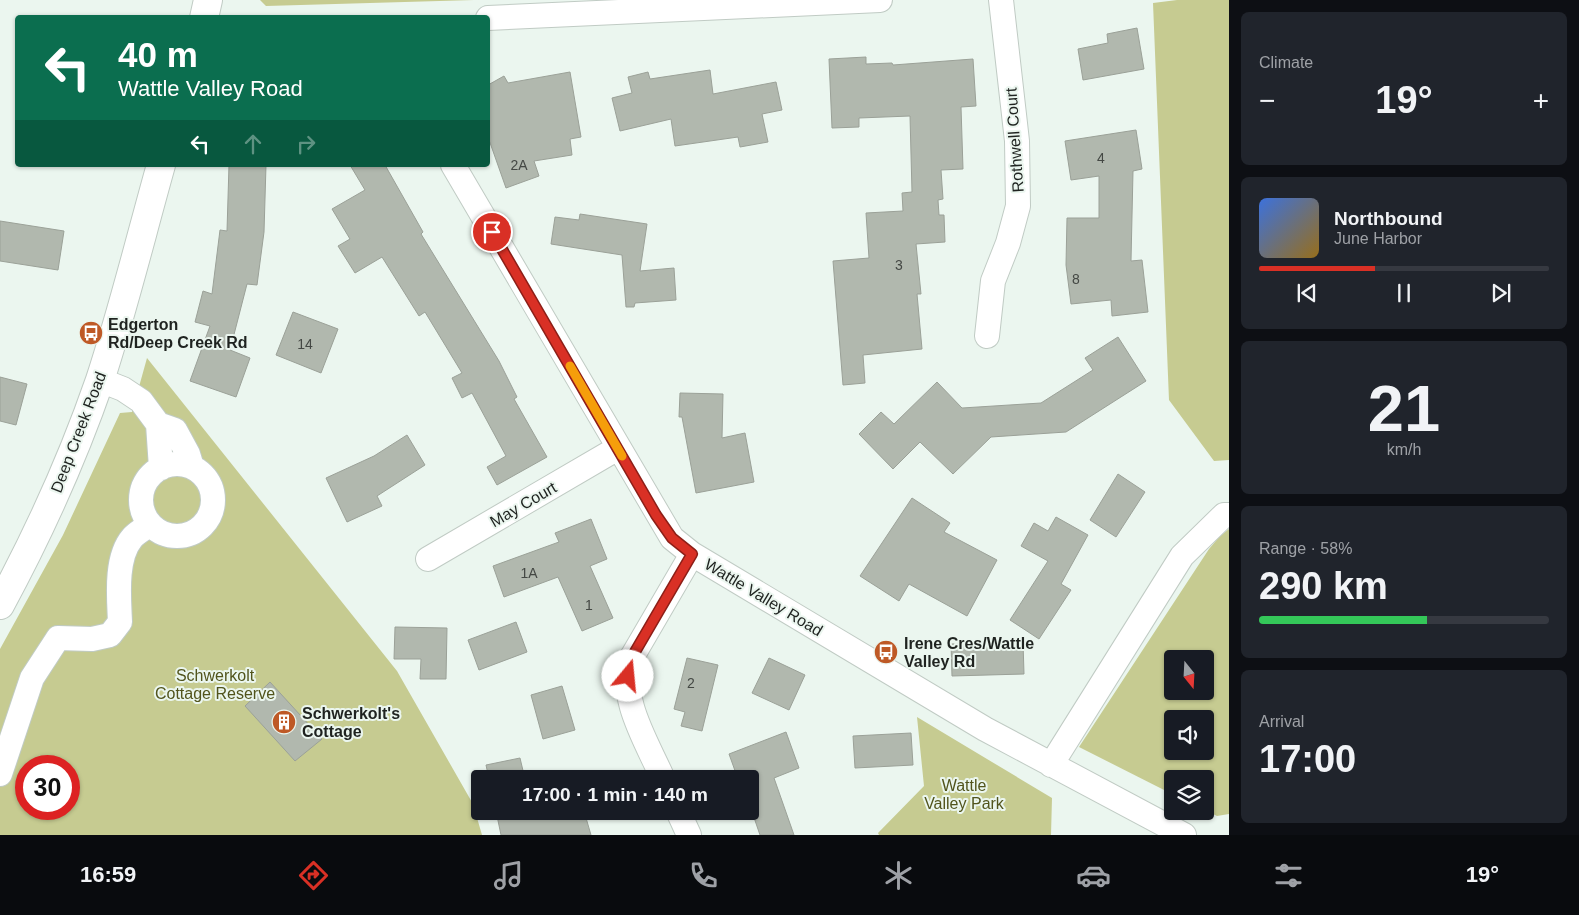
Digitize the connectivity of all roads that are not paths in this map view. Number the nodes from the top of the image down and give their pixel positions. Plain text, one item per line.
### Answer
1 (208, 0) edge
2 (880, 0) edge
3 (1001, 0) edge
4 (204, 15) edge
5 (490, 18) edge
6 (160, 167) edge
7 (454, 167) edge
8 (987, 336) dead end
9 (100, 380) junction
10 (158, 424) junction
11 (618, 448) junction
12 (161, 468) junction
13 (192, 468) junction
14 (1229, 515) edge
15 (150, 524) junction
16 (692, 554) junction
17 (428, 559) dead end
18 (0, 605) edge
19 (1051, 765) junction
20 (660, 770) edge
21 (0, 774) edge
22 (682, 820) edge
23 (689, 835) edge
24 (1184, 835) edge

1 - 4 main road
2 - 5 street
3 - 8 street, Rothwell Court
6 - 9 main road, Deep Creek Road
7 - 11 street, Wattle Valley Road
9 - 10 street
9 - 18 main road, Deep Creek Road
10 - 12 street
10 - 13 street
11 - 16 street, Wattle Valley Road
11 - 17 street, May Court
12 - 13 street
12 - 15 street
13 - 15 street
14 - 19 street
15 - 21 street
16 - 19 street, Wattle Valley Road
16 - 20 street
19 - 24 street, Wattle Valley Road
22 - 23 street

